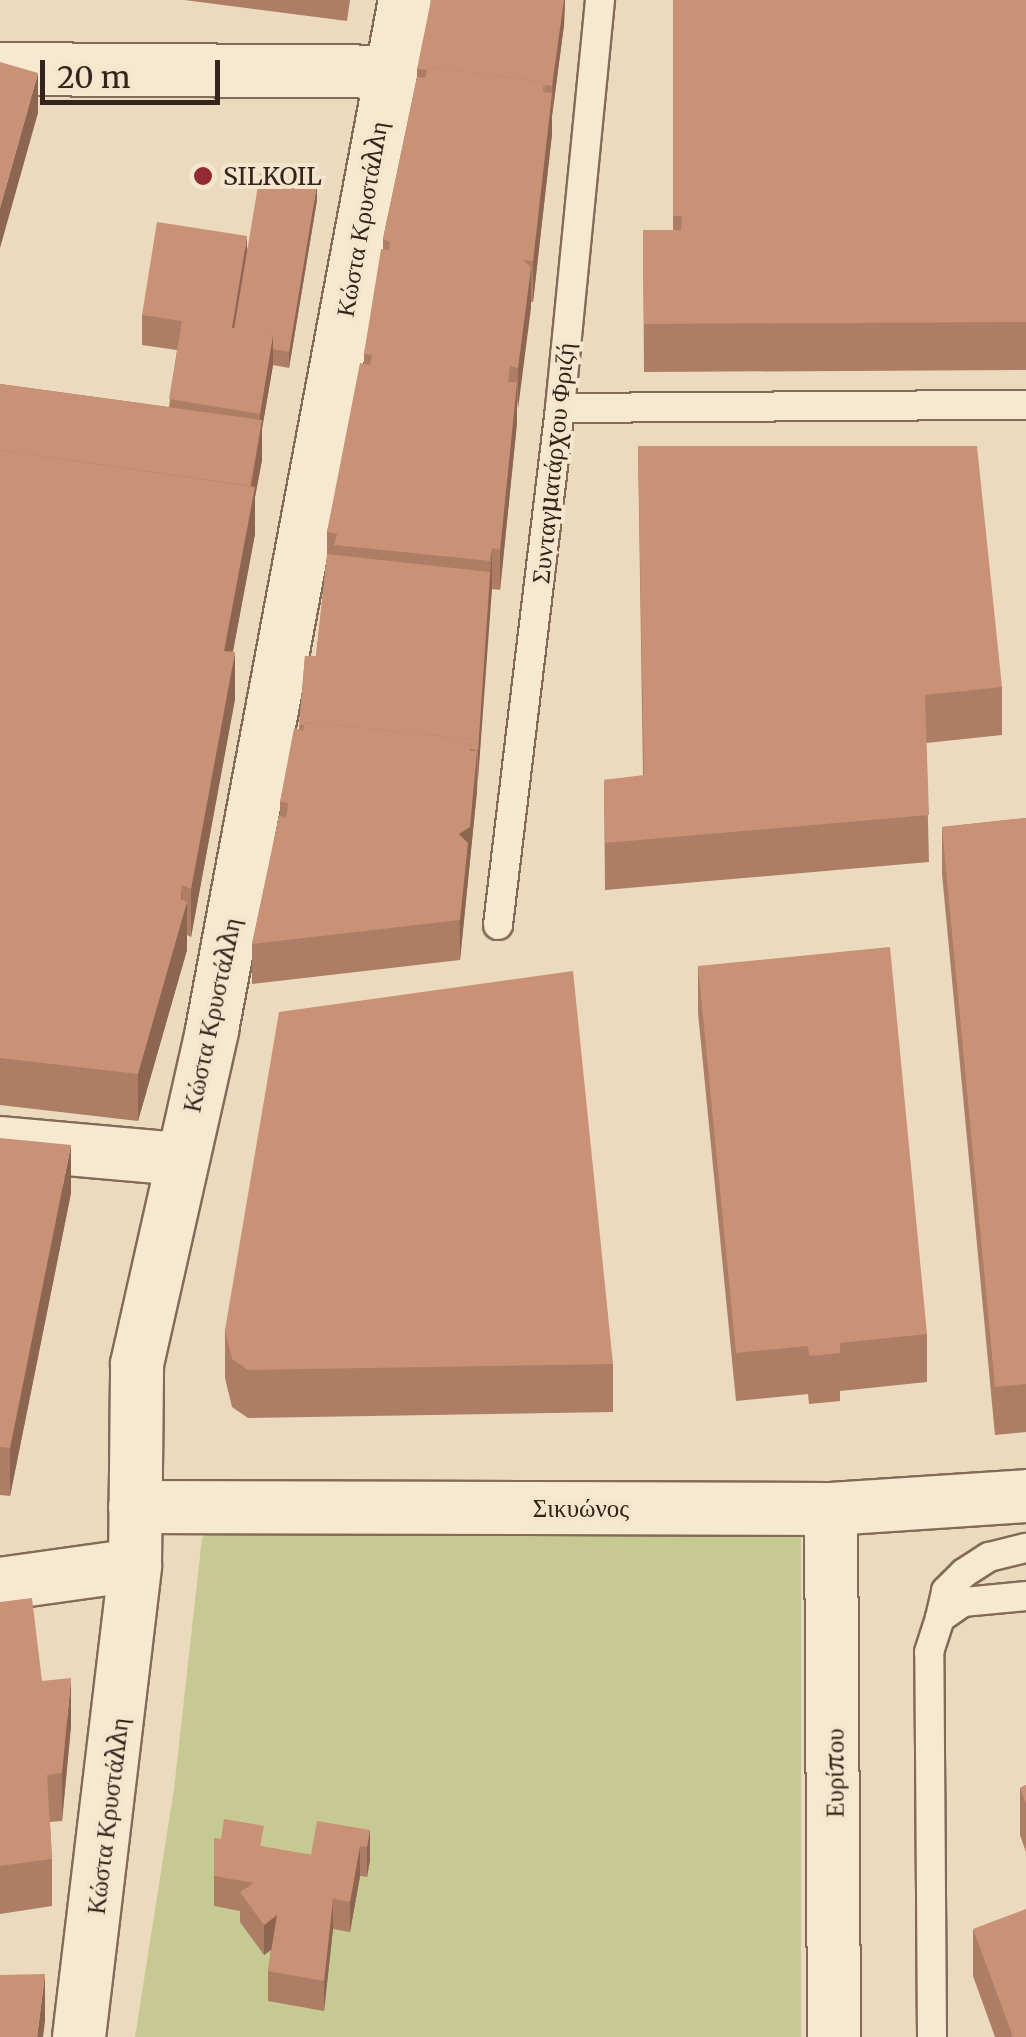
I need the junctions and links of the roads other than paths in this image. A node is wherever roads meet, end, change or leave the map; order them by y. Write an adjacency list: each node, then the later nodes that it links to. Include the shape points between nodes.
1 (405, 0): 4 (street, Κώστα Κρυστάλλη)
2 (600, 0): 6 (lane, Συνταγματάρχου Φριζή)
3 (0, 69): 4 (street)
4 (389, 72): 9 (street, Κώστα Κρυστάλλη, via 212,1030)
5 (1026, 405): 6 (lane)
6 (560, 408): 7 (lane, Συνταγματάρχου Φριζή)
7 (498, 925)
8 (0, 1143): 9 (street)
9 (180, 1159): 11 (street, Κώστα Κρυστάλλη, via 136,1364)
10 (1026, 1496): 12 (street, Σικυώνος)
11 (135, 1507): 12 (street, Σικυώνος); 14 (street, Κώστα Κρυστάλλη)
12 (831, 1509): 19 (street, Ευρίπου)
13 (1026, 1548): 17 (lane, via 988,1556 964,1573 946,1591)
14 (135, 1565): 15 (street); 18 (street, Κώστα Κρυστάλλη)
15 (0, 1584)
16 (1026, 1596): 17 (lane, via 964,1602)
17 (940, 1618): 20 (lane, via 929,1652)
18 (79, 2037)
19 (834, 2037)
20 (932, 2037)

